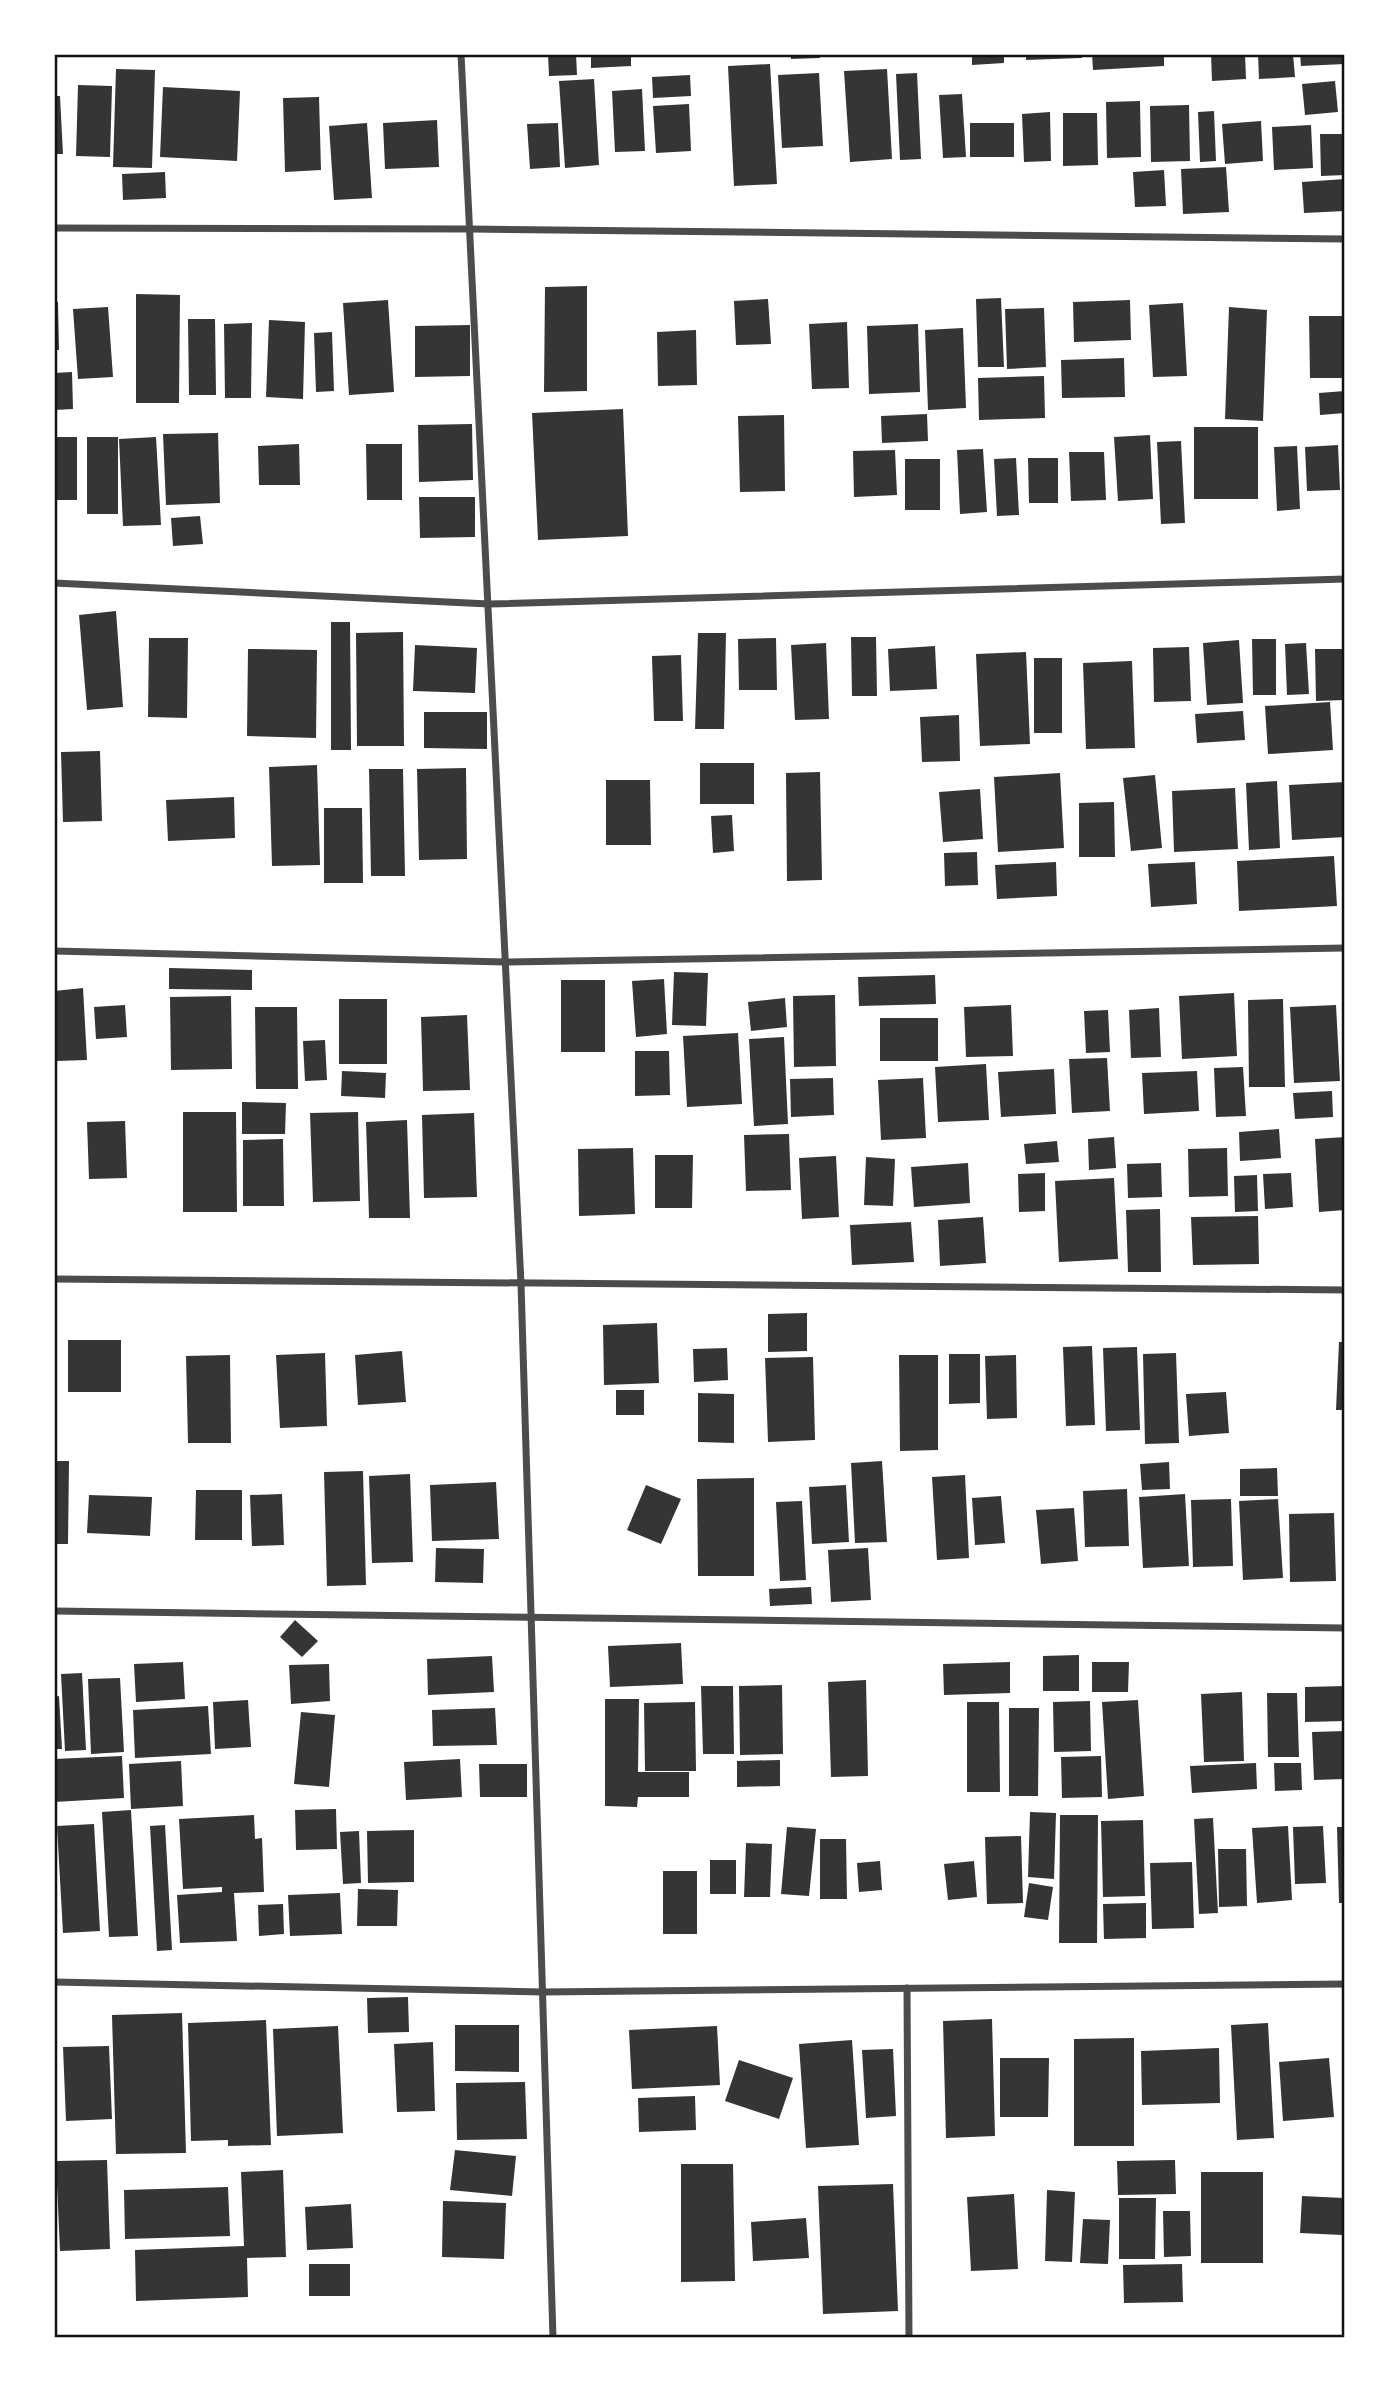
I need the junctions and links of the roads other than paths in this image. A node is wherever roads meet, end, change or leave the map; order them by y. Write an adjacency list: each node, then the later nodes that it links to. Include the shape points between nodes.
1 (461, 54): 3 (street)
2 (54, 228): 3 (street)
3 (470, 229): 4 (street); 7 (street)
4 (1345, 239)
5 (1345, 579): 7 (street)
6 (54, 583): 7 (street)
7 (489, 604): 10 (street)
8 (1345, 947): 10 (street)
9 (54, 951): 10 (street)
10 (505, 962): 12 (street)
11 (54, 1279): 12 (street)
12 (521, 1284): 13 (street); 15 (street)
13 (1345, 1290)
14 (54, 1611): 15 (street)
15 (531, 1619): 16 (street); 20 (street)
16 (1345, 1628)
17 (54, 1982): 20 (street)
18 (1345, 1984): 19 (street)
19 (907, 1988): 20 (street); 22 (street)
20 (542, 1992): 21 (street)
21 (553, 2338)
22 (909, 2338)

